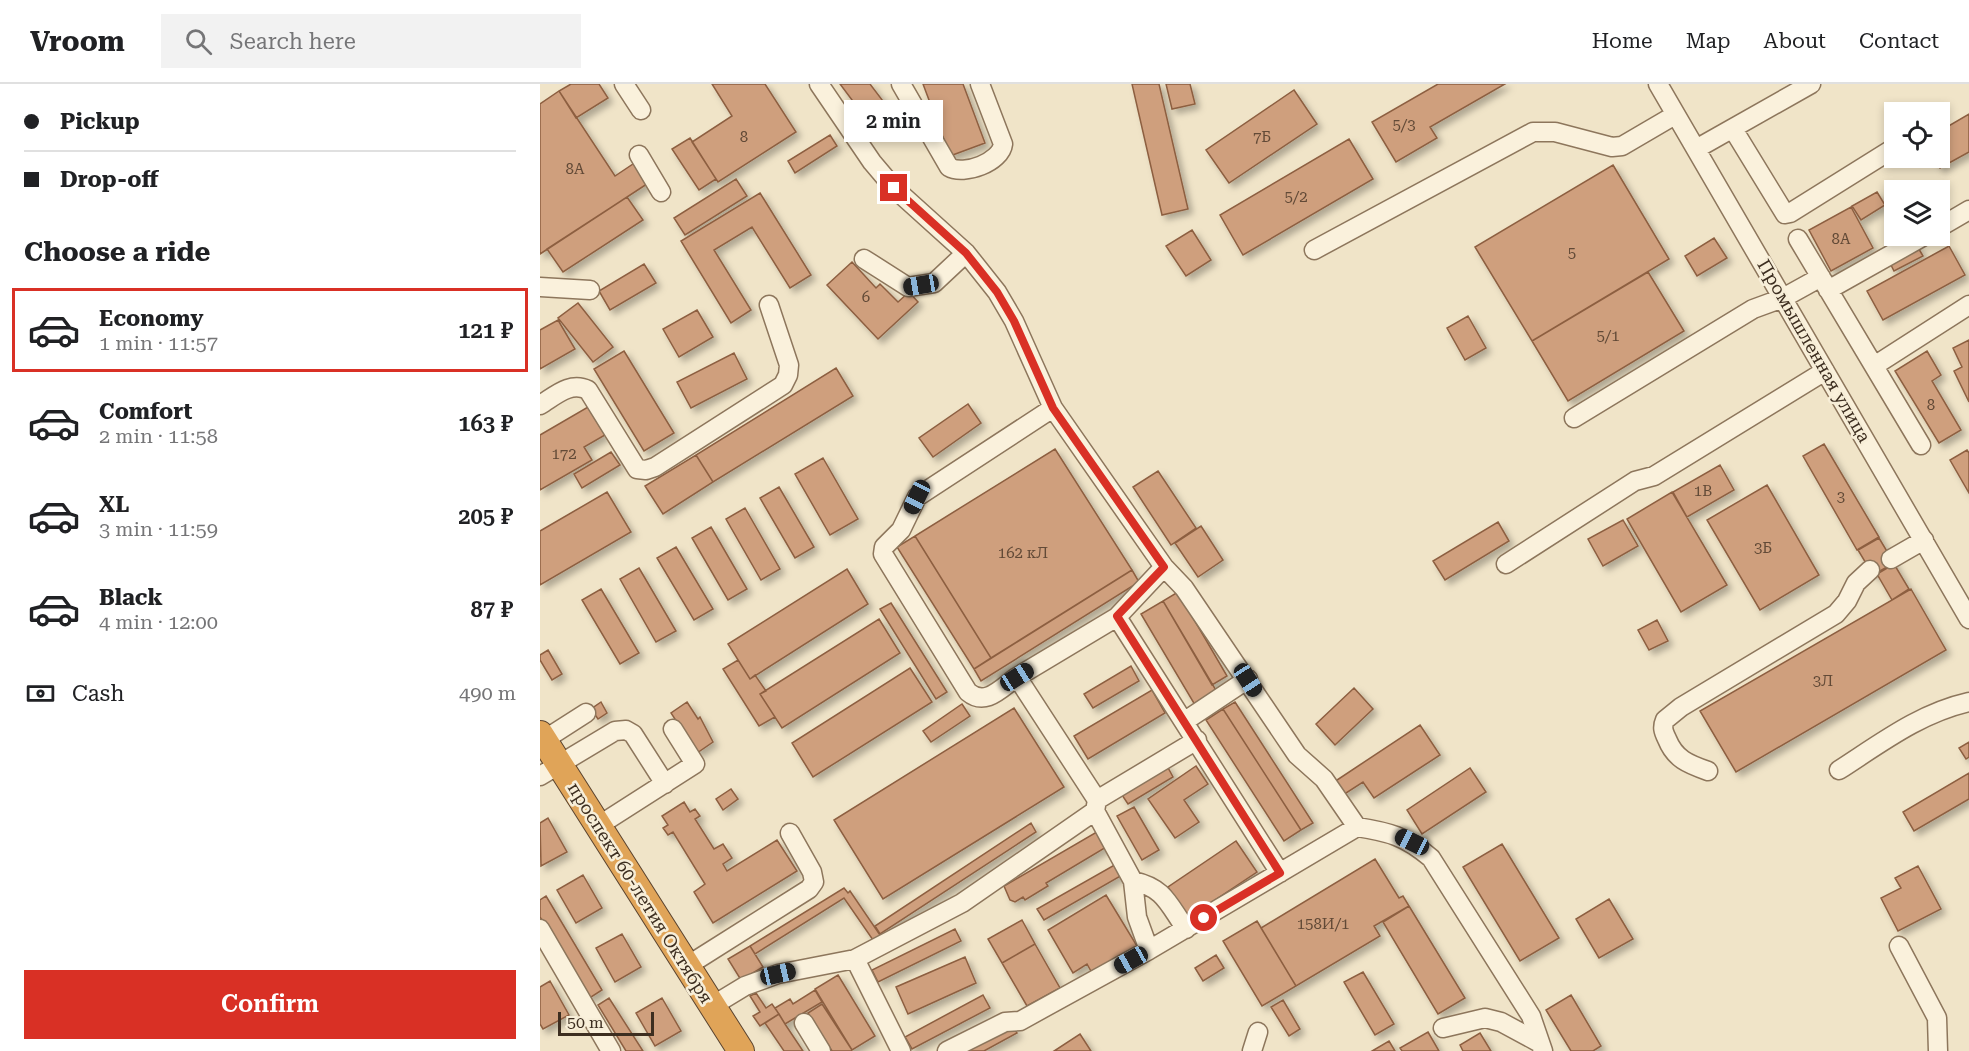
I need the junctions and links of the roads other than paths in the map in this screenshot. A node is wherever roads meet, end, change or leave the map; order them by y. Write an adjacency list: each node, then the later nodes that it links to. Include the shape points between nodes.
1 (624, 84): 7 (street)
2 (819, 84): 19 (street, via 894,188)
3 (901, 84): 4 (street, via 955,171 998,157 1002,152 1003,144)
4 (980, 84)
5 (1658, 84): 8 (street, Промышленная улица)
6 (1811, 84): 9 (street)
7 (641, 110)
8 (1676, 115): 10 (street, Промышленная улица); 18 (street, via 1622,146 1612,147 1555,132 1533,132)
9 (1732, 129): 10 (street); 11 (street, via 1785,214)
10 (1696, 149): 24 (street, Промышленная улица)
11 (1884, 154)
12 (639, 155): 13 (street)
13 (661, 192)
14 (1969, 210): 15 (street)
15 (1950, 221)
16 (1798, 239): 21 (street)
17 (1903, 246): 21 (street)
18 (1314, 250)
19 (966, 253): 20 (street, via 934,283 908,287); 30 (street, via 1014,321)
20 (864, 259)
21 (1825, 284): 24 (street); 27 (street)
22 (540, 287): 23 (street)
23 (590, 290)
24 (1783, 298): 28 (street, Промышленная улица); 31 (street, via 1752,309)
25 (769, 305): 29 (street, via 789,365 783,385 655,467 637,469 588,390 571,386)
26 (1969, 305): 27 (street)
27 (1874, 366): 32 (street)
28 (1825, 371): 33 (street, Промышленная улица); 35 (street, via 1654,476 1635,481)
29 (540, 405)
30 (1053, 408): 36 (street); 40 (street, via 917,497 901,530 884,547 886,562 968,692 986,699)
31 (1574, 418)
32 (1921, 445)
33 (1924, 540): 34 (street); 39 (street, Промышленная улица)
34 (1891, 559)
35 (1506, 564)
36 (1164, 567): 38 (street); 41 (street, via 1184,588)
37 (1870, 570): 50 (street, via 1856,583 1836,614 1665,720 1664,732 1673,753)
38 (1117, 616): 40 (street); 44 (street)
39 (1969, 619)
40 (1017, 677): 52 (street)
41 (1248, 680): 44 (street); 54 (street, via 1297,754 1324,779)
42 (1969, 702): 49 (street, via 1920,718)
43 (586, 713): 46 (street)
44 (1185, 721): 47 (street)
45 (673, 729): 51 (street, via 695,764)
46 (542, 737): 48 (highway, проспект 60-летия Октября)
47 (1197, 740): 52 (street); 56 (street)
48 (549, 770): 51 (street, via 615,731 626,730 633,734); 53 (highway, проспект 60-летия Октября)
49 (1839, 770)
50 (1708, 771)
51 (665, 784): 53 (street)
52 (1096, 805): 57 (street); 62 (street, via 962,903)
53 (598, 826): 63 (highway, проспект 60-летия Октября)
54 (1357, 827): 56 (street); 68 (street, via 1399,835 1431,858 1531,1016)
55 (790, 833): 63 (street, via 812,872 814,882 809,889)
56 (1280, 873): 59 (street)
57 (1133, 882): 59 (street, via 1160,892); 61 (street, via 1137,917)
58 (540, 929): 69 (street)
59 (1185, 930): 61 (street)
60 (1899, 946): 75 (street, via 1937,1018)
61 (1149, 950): 73 (street, via 1020,1021 1005,1022)
62 (855, 959): 64 (street, via 778,974 745,986); 72 (street)
63 (687, 966): 64 (highway, проспект 60-летия Октября)
64 (712, 1006): 70 (highway, проспект 60-летия Октября)
65 (804, 1023): 71 (street)
66 (1443, 1028): 68 (street, via 1485,1018 1501,1022)
67 (1258, 1032): 74 (street)
68 (1540, 1047)
69 (611, 1051)
70 (741, 1051)
71 (821, 1051)
72 (901, 1051)
73 (946, 1051)
74 (1252, 1051)
75 (1938, 1051)

